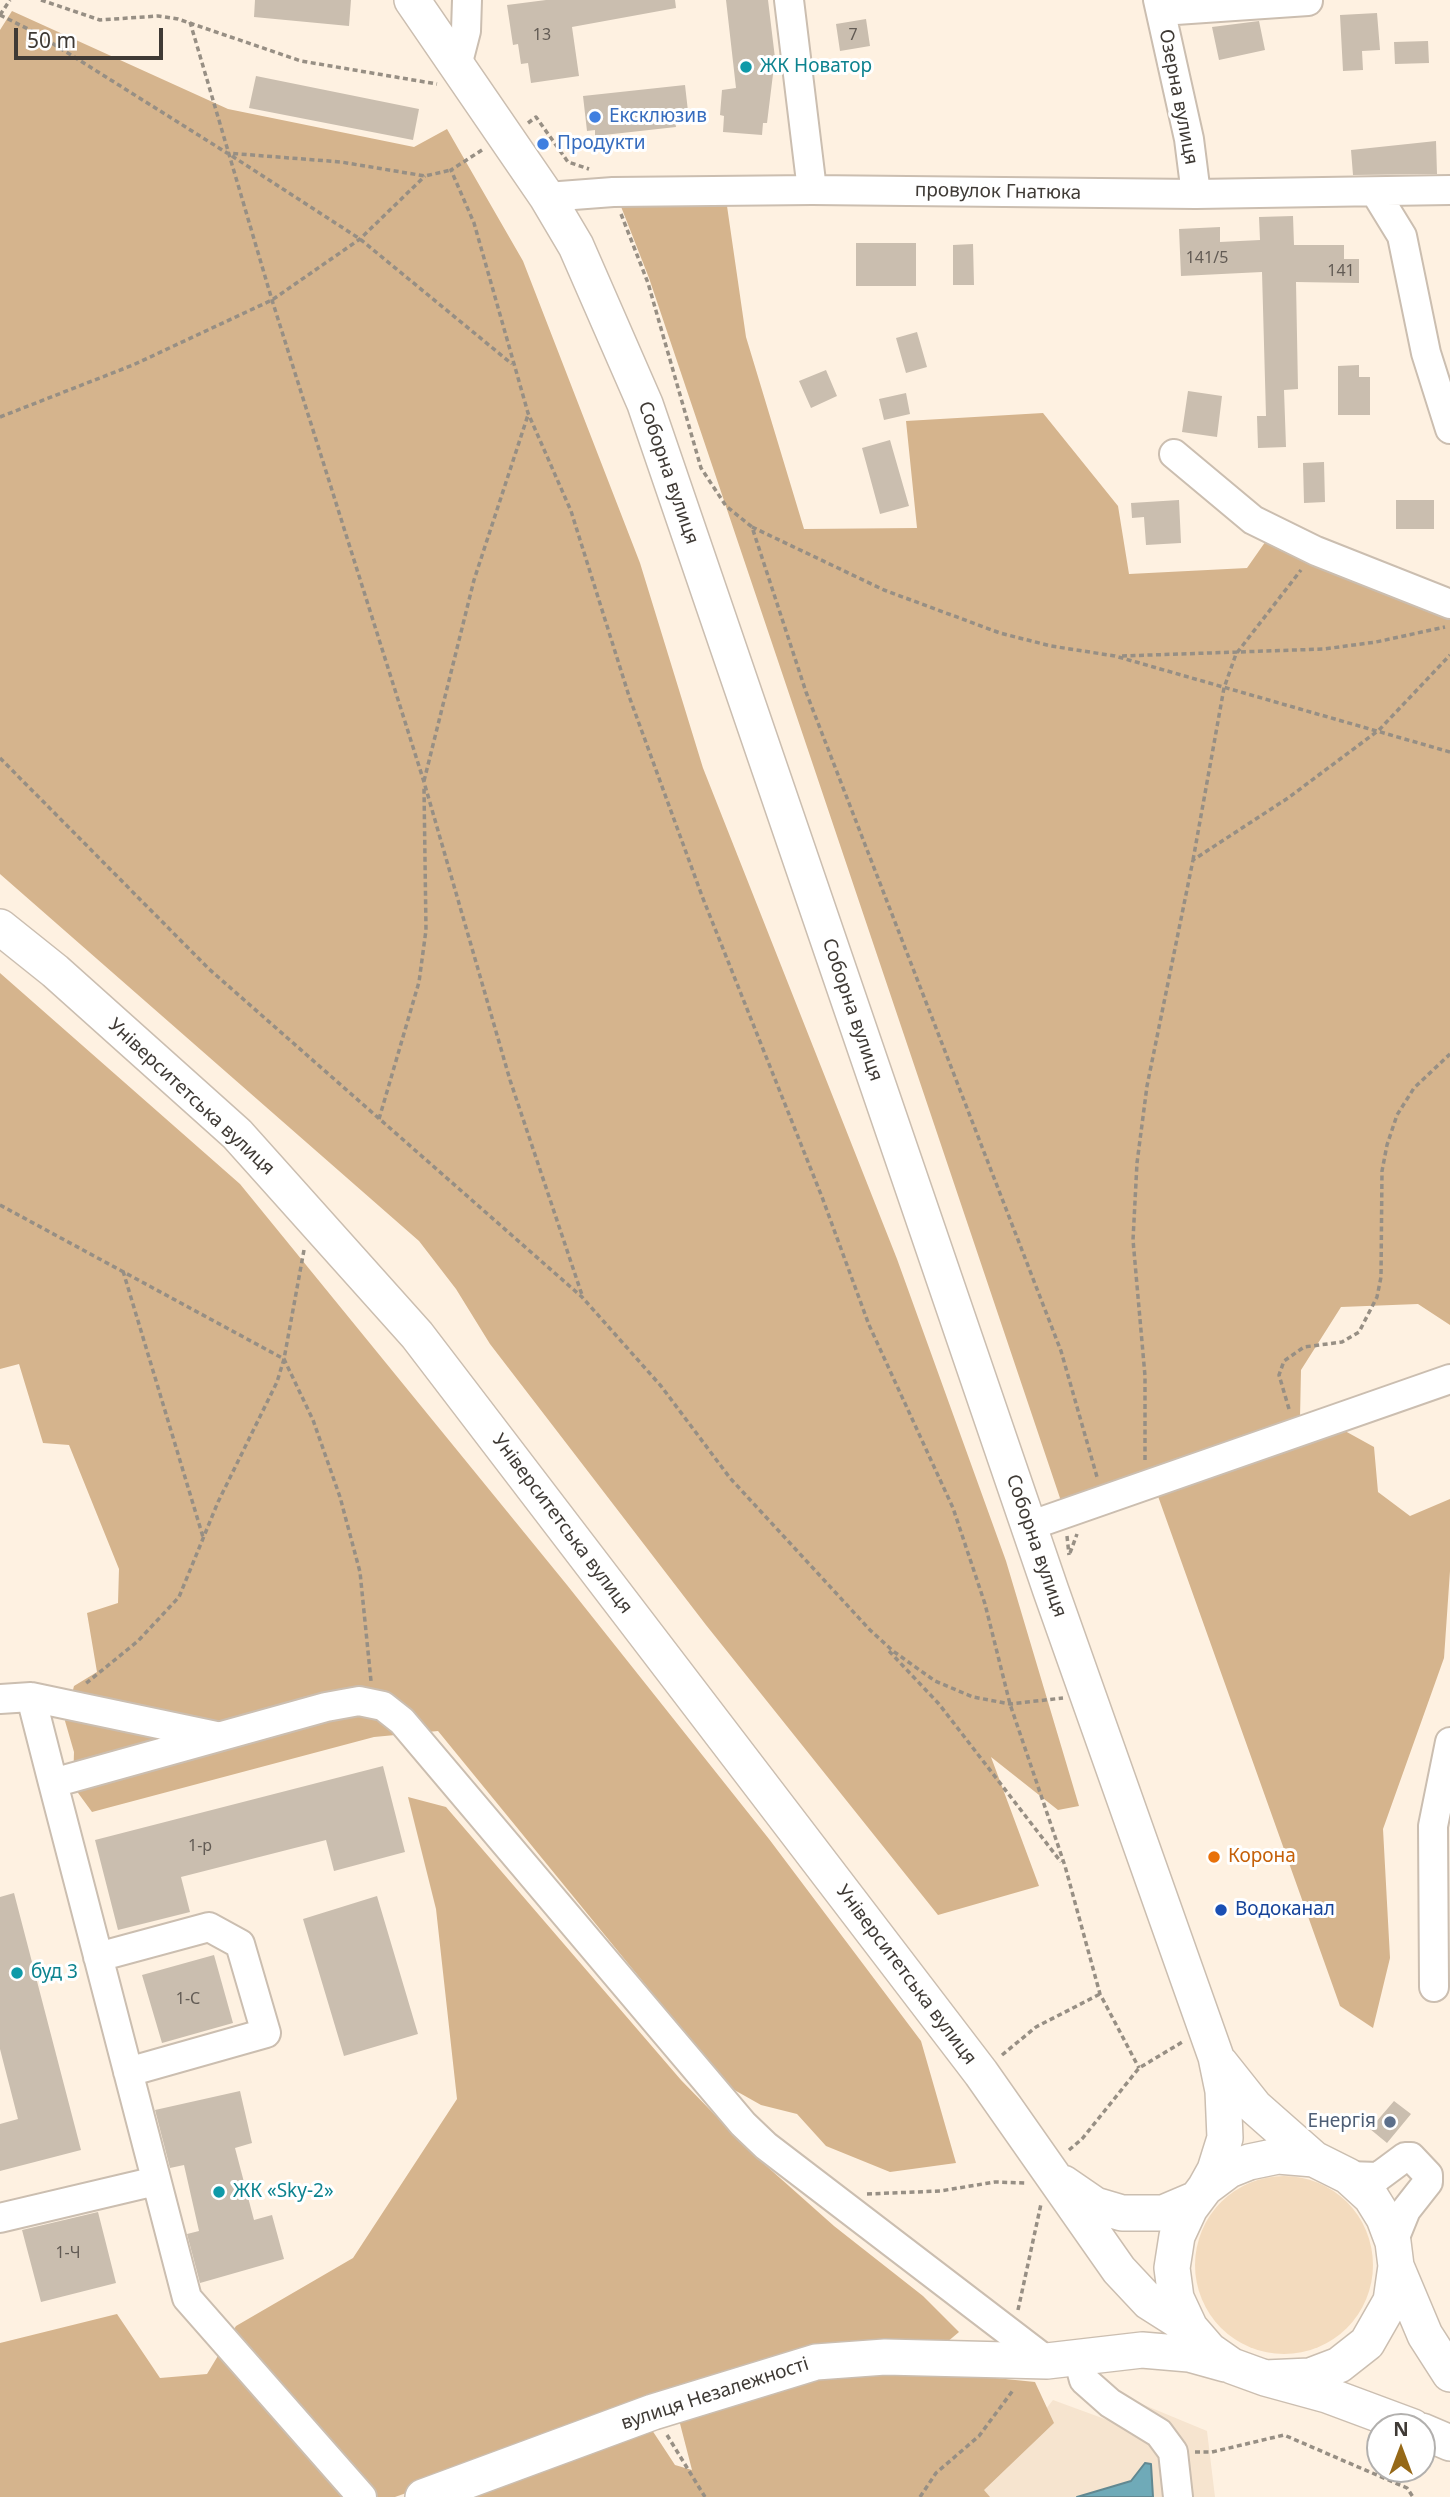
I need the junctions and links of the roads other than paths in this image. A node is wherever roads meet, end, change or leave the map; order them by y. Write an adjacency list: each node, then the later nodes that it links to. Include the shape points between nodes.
1 (412, 0): 6 (main road, Соборна вулиця)
2 (467, 0): 6 (street, via 466,31)
3 (789, 0): 7 (street)
4 (1308, 1): 5 (street)
5 (1160, 6): 10 (street, Озерна вулиця)
6 (451, 76): 11 (main road, Соборна вулиця, via 507,138)
7 (812, 190): 10 (street, провулок Гнатюка); 11 (street, провулок Гнатюка)
8 (1450, 190): 9 (street, провулок Гнатюка)
9 (1375, 192): 10 (street, провулок Гнатюка); 12 (street, via 1402,236 1426,353)
10 (1196, 194)
11 (547, 197): 17 (main road, Соборна вулиця, via 601,296 645,404)
12 (1450, 429)
13 (1174, 454): 14 (street, via 1253,520 1316,551)
14 (1450, 604)
15 (0, 928): 30 (main road, Університетська вулиця, via 55,971 237,1134 417,1335 981,2073)
16 (1450, 1380): 17 (street)
17 (1029, 1526): 25 (main road, Соборна вулиця)
18 (31, 1697): 19 (street); 20 (street); 22 (street)
19 (0, 1699)
20 (220, 1737): 22 (street); 37 (street, via 326,1707 359,1701 383,1706 402,1721 723,2103 766,2146 1012,2336)
21 (1450, 1742): 24 (street, via 1433,1826)
22 (53, 1783): 23 (street)
23 (98, 1957): 26 (street); 26 (street, via 209,1927 240,1944 266,2033)
24 (1434, 1987)
25 (1211, 2042): 27 (main road, Соборна вулиця, via 1255,2108); 31 (main road, Соборна вулиця, via 1224,2099 1225,2138 1216,2170)
26 (128, 2072): 29 (street)
27 (1314, 2159): 28 (main road); 31 (main road, via 1278,2156 1256,2160 1229,2171)
28 (1349, 2176): 34 (main road, via 1384,2218); 34 (street, via 1378,2177 1405,2157 1412,2157 1428,2175 1406,2210)
29 (156, 2181): 32 (street); 42 (street, via 187,2298)
30 (1050, 2183): 31 (main road, Університетська вулиця, via 1122,2213 1164,2213); 35 (main road, Університетська вулиця)
31 (1200, 2194): 33 (main road)
32 (0, 2218)
33 (1177, 2236): 35 (main road); 36 (main road, via 1172,2268 1176,2298)
34 (1394, 2254): 39 (main road, via 1424,2335); 40 (main road, via 1391,2301 1367,2343 1310,2376)
35 (1149, 2302): 36 (main road, Університетська вулиця); 37 (main road, via 1125,2340)
36 (1190, 2328): 38 (main road, via 1209,2350)
37 (1076, 2357): 38 (main road, вулиця Незалежності, via 1171,2352); 43 (main road, вулиця Незалежності, via 832,2359 653,2412); 44 (street, via 1084,2380 1110,2403 1159,2433 1173,2452)
38 (1232, 2366): 40 (main road)
39 (1450, 2374)
40 (1265, 2378): 41 (main road)
41 (1375, 2413)
42 (362, 2497)
43 (423, 2497)
44 (1178, 2497)

